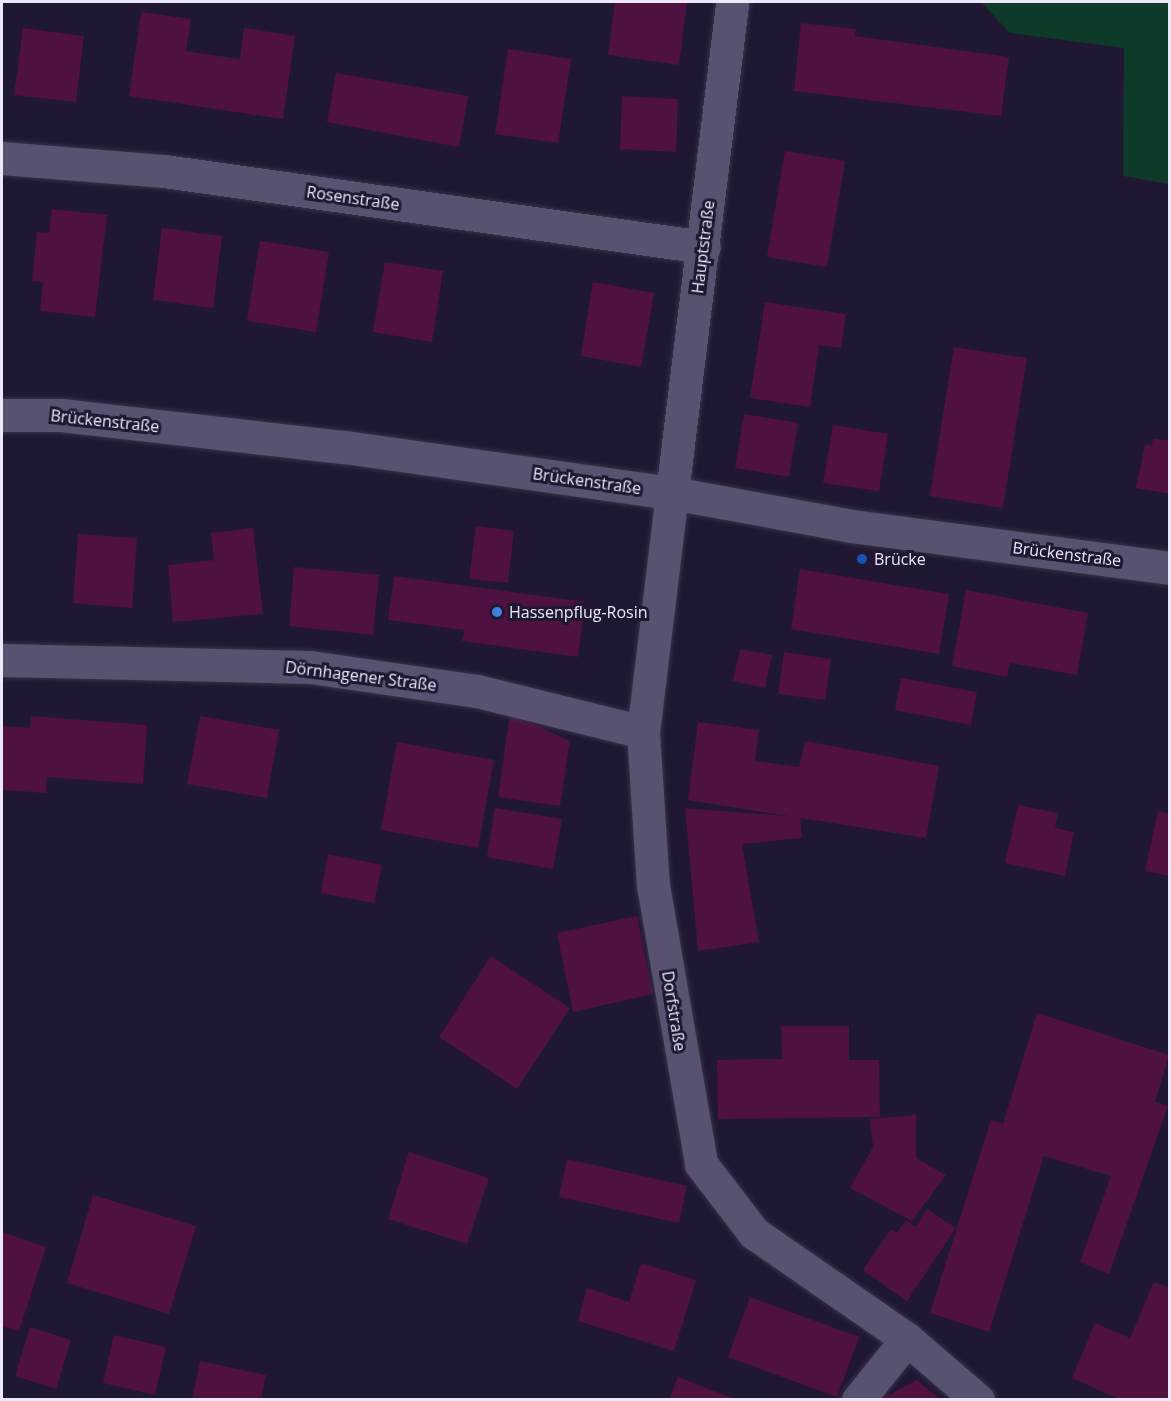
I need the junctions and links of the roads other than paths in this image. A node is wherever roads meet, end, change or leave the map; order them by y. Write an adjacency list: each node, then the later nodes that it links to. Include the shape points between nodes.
1 (732, 2): 3 (street, Hauptstraße)
2 (2, 158): 3 (street, Rosenstraße, via 164,171)
3 (704, 247): 5 (street, Hauptstraße)
4 (2, 415): 5 (street, Brückenstraße, via 61,415 344,447)
5 (672, 493): 6 (street, Brückenstraße, via 852,526); 8 (street, Dorfstraße)
6 (1170, 568)
7 (2, 660): 8 (street, Dörnhagener Straße, via 310,667 477,691)
8 (643, 732): 9 (street, Dorfstraße, via 654,885 701,1164 754,1233)
9 (907, 1339): 10 (street); 11 (street, Dorfstraße)
10 (858, 1400)
11 (978, 1400)

